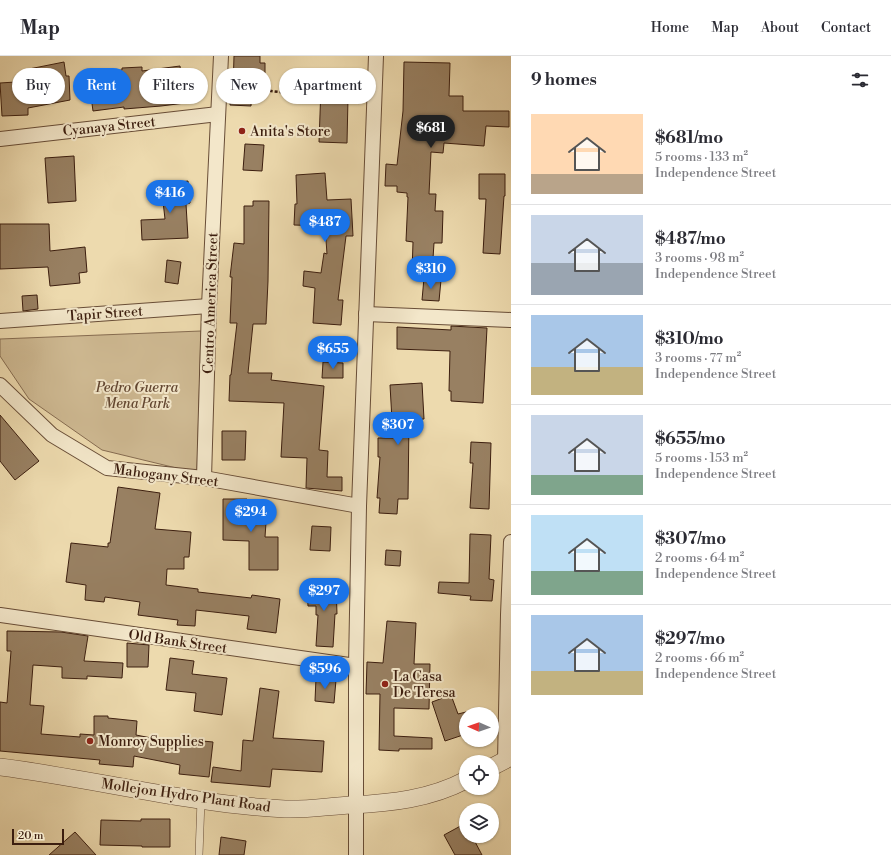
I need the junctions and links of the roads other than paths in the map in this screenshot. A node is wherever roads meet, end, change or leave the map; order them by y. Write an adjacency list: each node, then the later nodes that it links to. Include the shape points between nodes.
1 (221, 56): 3 (street, Centro America Street)
2 (376, 56): 6 (street)
3 (218, 114): 4 (street, Cyanaya Street); 5 (street, Centro America Street)
4 (0, 139)
5 (209, 306): 8 (street, Tapir Street); 10 (street, Centro America Street)
6 (366, 314): 7 (street); 11 (street)
7 (511, 320)
8 (0, 321)
9 (0, 387): 10 (street, Mahogany Street, via 52,435 107,468)
10 (204, 478): 11 (street, Mahogany Street)
11 (359, 506): 14 (street)
12 (511, 542): 15 (street)
13 (0, 615): 14 (street, Old Bank Street)
14 (356, 666): 19 (street)
15 (503, 761)
16 (0, 767): 18 (street, Mollejon Hydro Plant Road)
17 (459, 783): 19 (street, Mollejon Hydro Plant Road, via 430,795 402,801)
18 (201, 800): 19 (street, Mollejon Hydro Plant Road, via 287,809); 20 (lane)
19 (356, 805): 21 (street)
20 (199, 855)
21 (356, 855)

